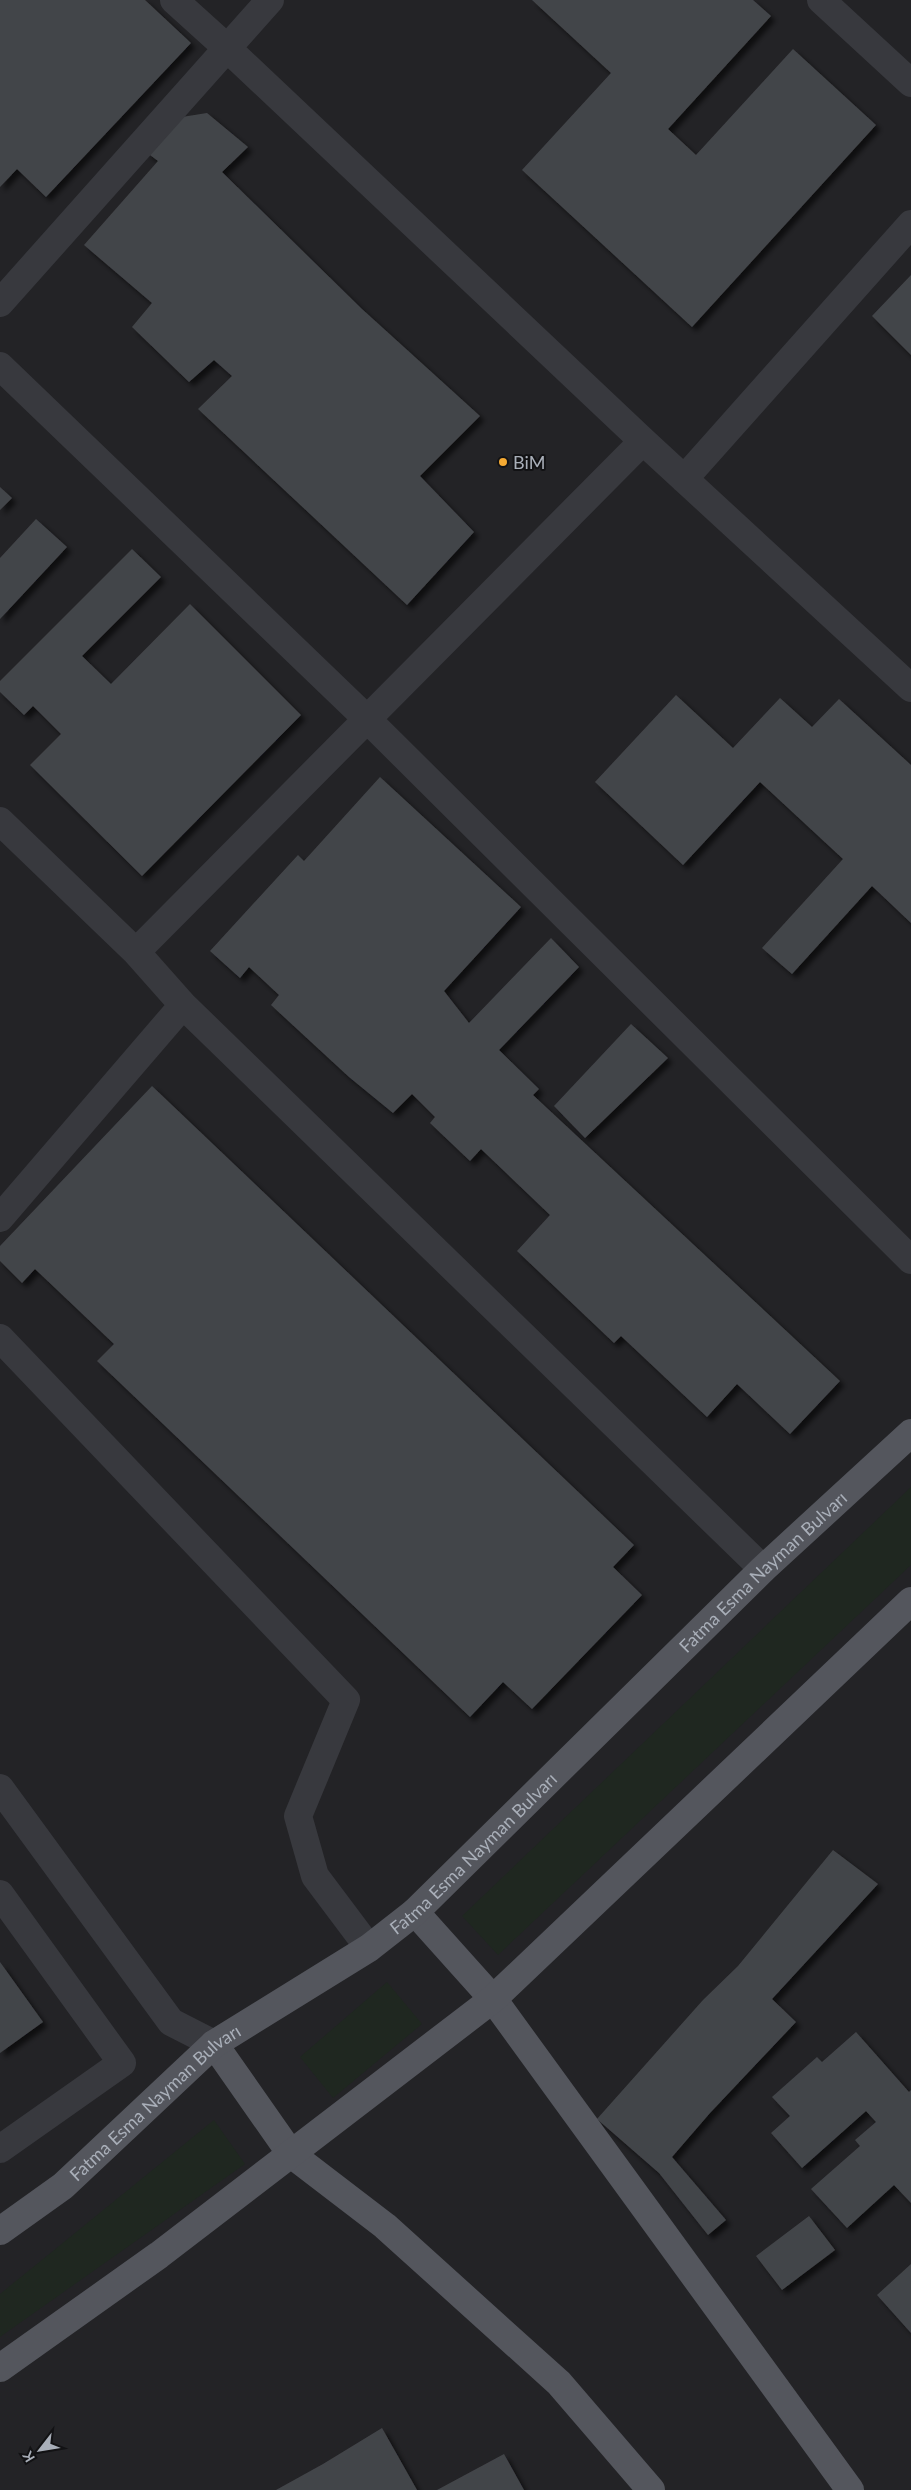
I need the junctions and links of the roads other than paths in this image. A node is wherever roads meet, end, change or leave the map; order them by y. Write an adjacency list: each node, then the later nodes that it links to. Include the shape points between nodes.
1 (174, 0): 4 (street)
2 (270, 0): 4 (street)
3 (821, 0): 5 (street)
4 (228, 48): 7 (street); 9 (street)
5 (911, 83)
6 (911, 224): 10 (street)
7 (0, 303)
8 (0, 366): 12 (street)
9 (643, 441): 10 (street); 12 (street)
10 (684, 479): 11 (street)
11 (911, 688)
12 (367, 719): 14 (street); 17 (street)
13 (0, 821): 14 (street)
14 (136, 952): 15 (street)
15 (183, 1006): 16 (street); 20 (street)
16 (0, 1218)
17 (911, 1260)
18 (0, 1338): 25 (street, via 346,1700 298,1816 314,1876)
19 (911, 1433): 20 (main road, Fatma Esma Nayman Bulvarı)
20 (763, 1569): 24 (main road, Fatma Esma Nayman Bulvarı)
21 (911, 1601): 26 (main road)
22 (0, 1788): 27 (street, via 171,2022)
23 (0, 1894): 28 (street, via 122,2063)
24 (414, 1912): 25 (main road, Fatma Esma Nayman Bulvarı); 26 (main road)
25 (369, 1948): 27 (main road, Fatma Esma Nayman Bulvarı)
26 (493, 1999): 29 (main road); 33 (main road)
27 (214, 2044): 29 (main road); 30 (main road, Fatma Esma Nayman Bulvarı, via 63,2186)
28 (0, 2149)
29 (291, 2154): 31 (main road, via 159,2255); 32 (main road, via 384,2226 559,2383)
30 (0, 2231)
31 (0, 2368)
32 (651, 2490)
33 (850, 2490)

